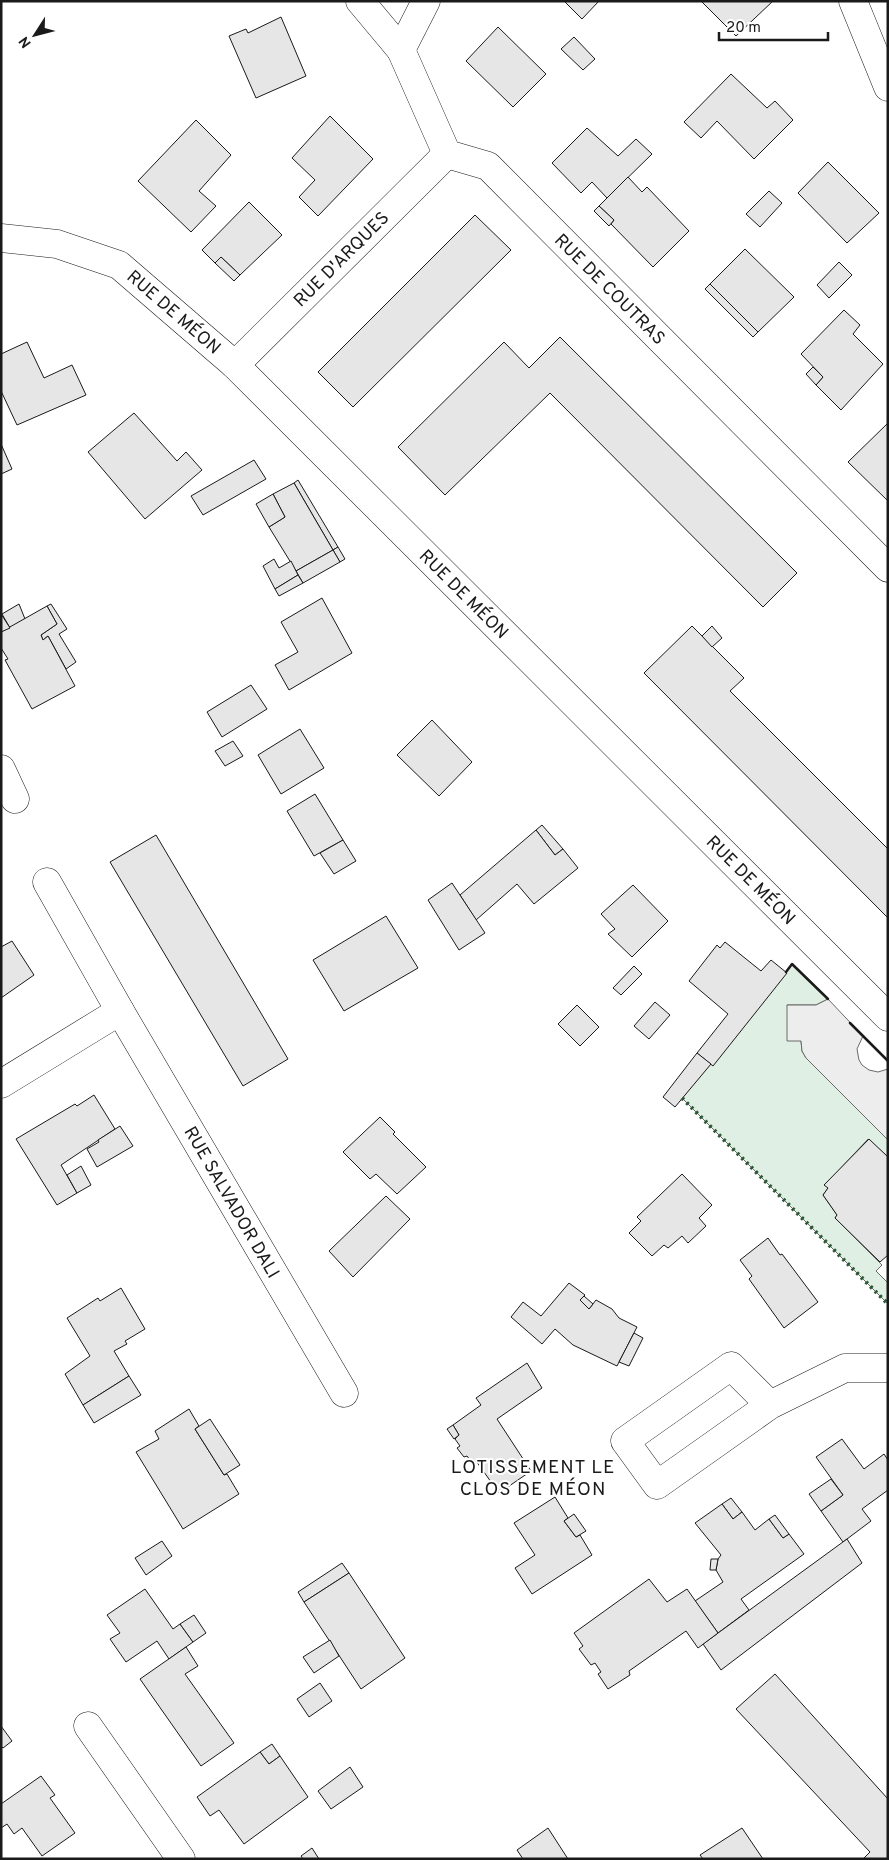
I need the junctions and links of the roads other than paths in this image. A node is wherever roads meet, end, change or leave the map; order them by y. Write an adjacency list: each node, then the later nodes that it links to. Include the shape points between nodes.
1 (360, 1): 4 (street)
2 (426, 1): 4 (street)
3 (853, 1): 5 (street)
4 (401, 50): 6 (street)
5 (888, 87)
6 (447, 154): 8 (street, RUE D'ARQUES); 9 (street, RUE DE COUTRAS, via 488,166)
7 (1, 238): 8 (street, RUE DE MÉON, via 57,244 119,265)
8 (235, 365): 14 (street, RUE DE MÉON)
9 (888, 568)
10 (1, 769): 11 (street)
11 (15, 798)
12 (46, 882): 13 (street, RUE SALVADOR DALI)
13 (120, 1011): 15 (street); 17 (street, RUE SALVADOR DALI)
14 (888, 1017)
15 (1, 1084)
16 (888, 1368): 18 (street, via 845,1368)
17 (344, 1393)
18 (770, 1405): 18 (street, via 657,1485 625,1441 732,1366)
19 (88, 1726): 20 (street)
20 (181, 1859)

